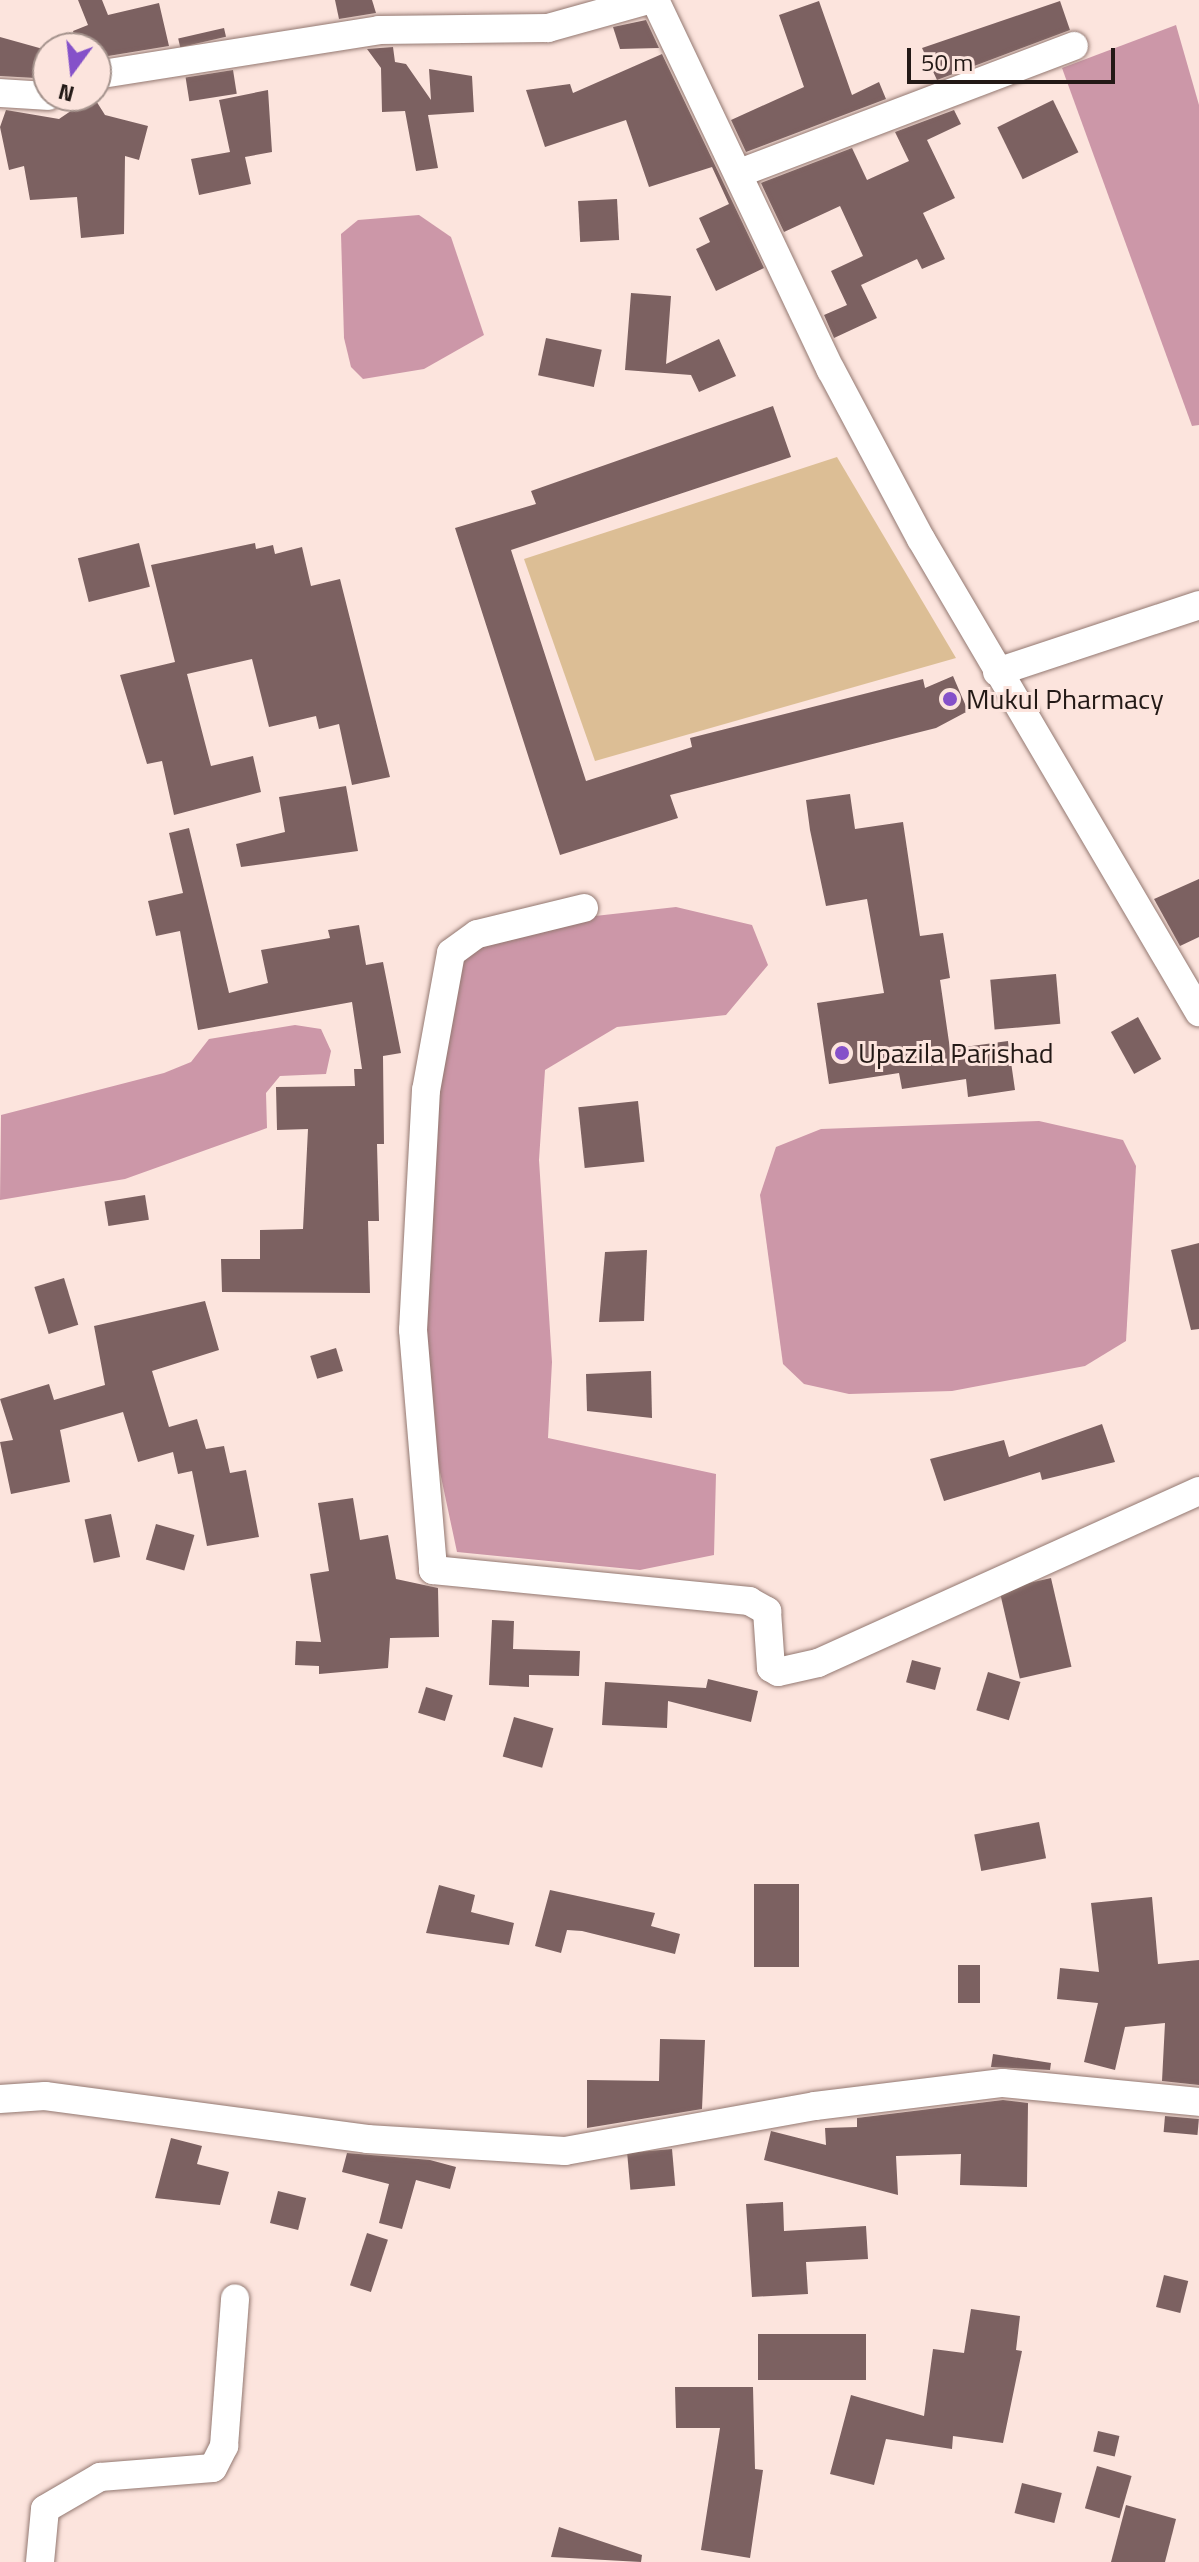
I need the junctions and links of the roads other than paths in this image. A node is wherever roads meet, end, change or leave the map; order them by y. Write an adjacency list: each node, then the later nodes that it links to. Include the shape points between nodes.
1 (648, 0): 4 (street, via 548,28 379,30)
2 (655, 0): 7 (street)
3 (1074, 46): 7 (street)
4 (112, 72)
5 (0, 93): 6 (street)
6 (32, 95)
7 (742, 172): 9 (street, via 831,370)
8 (1199, 605): 9 (street)
9 (997, 672): 11 (street)
10 (584, 908): 12 (street, via 477,934 451,953 426,1090 413,1330 433,1570 749,1601 767,1611 771,1668 778,1672 818,1663)
11 (1199, 1012)
12 (1199, 1491)
13 (0, 2099): 14 (street, via 45,2096 367,2139 565,2151 815,2106 1003,2083)
14 (1199, 2102)
15 (235, 2298): 16 (street, via 224,2446 213,2468 100,2477 45,2509)
16 (40, 2562)

